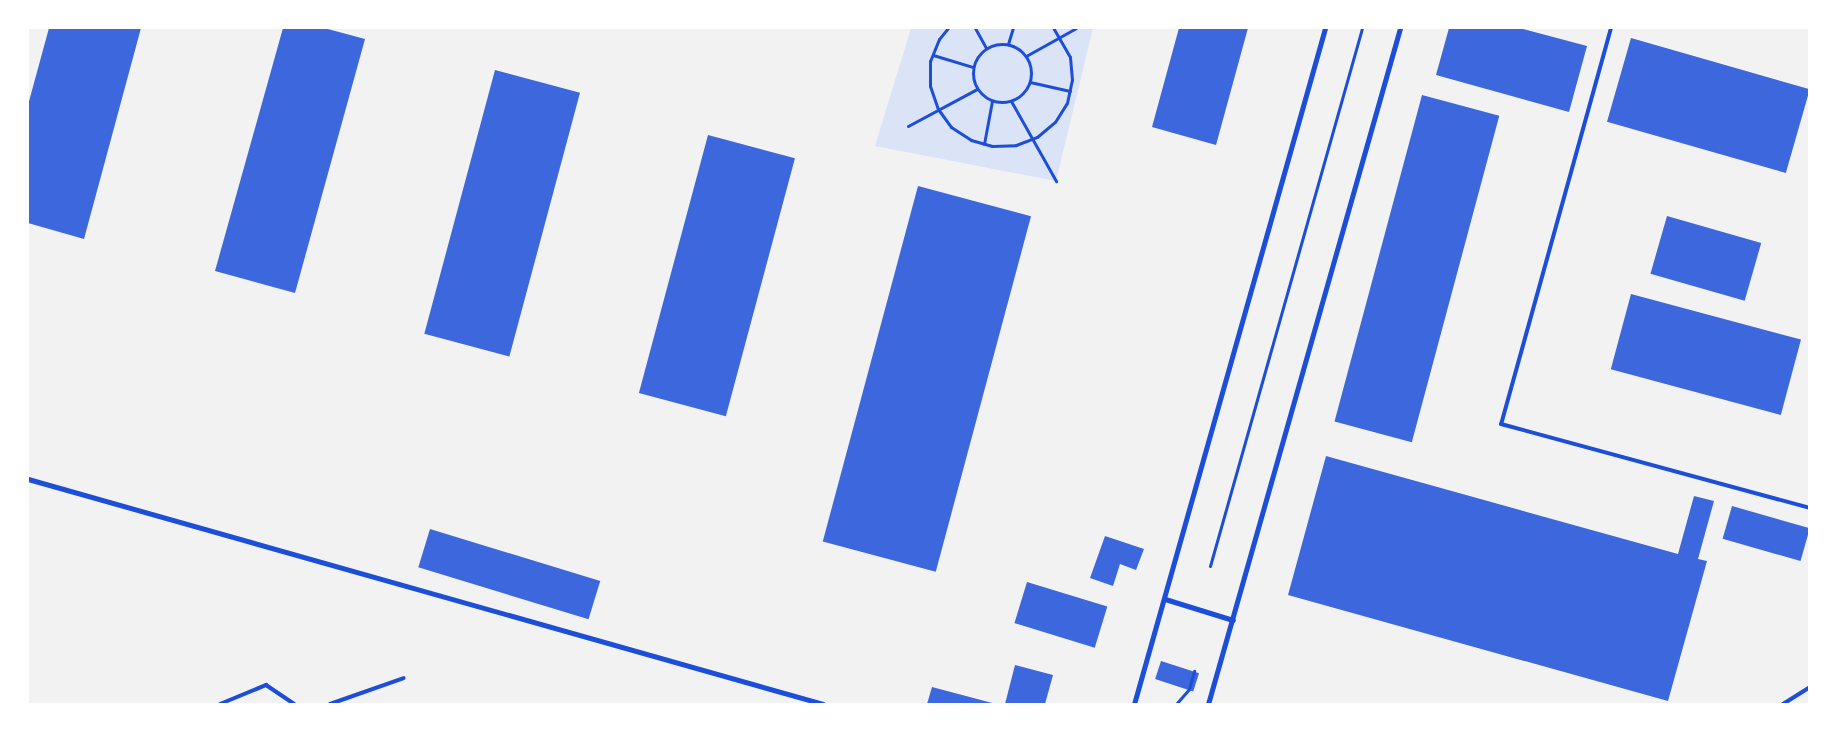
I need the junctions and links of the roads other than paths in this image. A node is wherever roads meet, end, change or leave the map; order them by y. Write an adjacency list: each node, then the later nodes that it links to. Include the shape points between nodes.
1 (1325, 28): 6 (street)
2 (1400, 28): 7 (street)
3 (1612, 28): 5 (lane, via 1502,424)
4 (28, 479): 13 (street)
5 (1810, 508)
6 (1164, 599): 7 (street); 14 (street)
7 (1233, 620): 15 (street)
8 (404, 678): 12 (lane)
9 (1810, 687): 16 (lane)
10 (220, 704): 11 (lane, via 266,685)
11 (294, 704)
12 (330, 704)
13 (823, 704)
14 (1134, 704)
15 (1208, 704)
16 (1783, 704)

